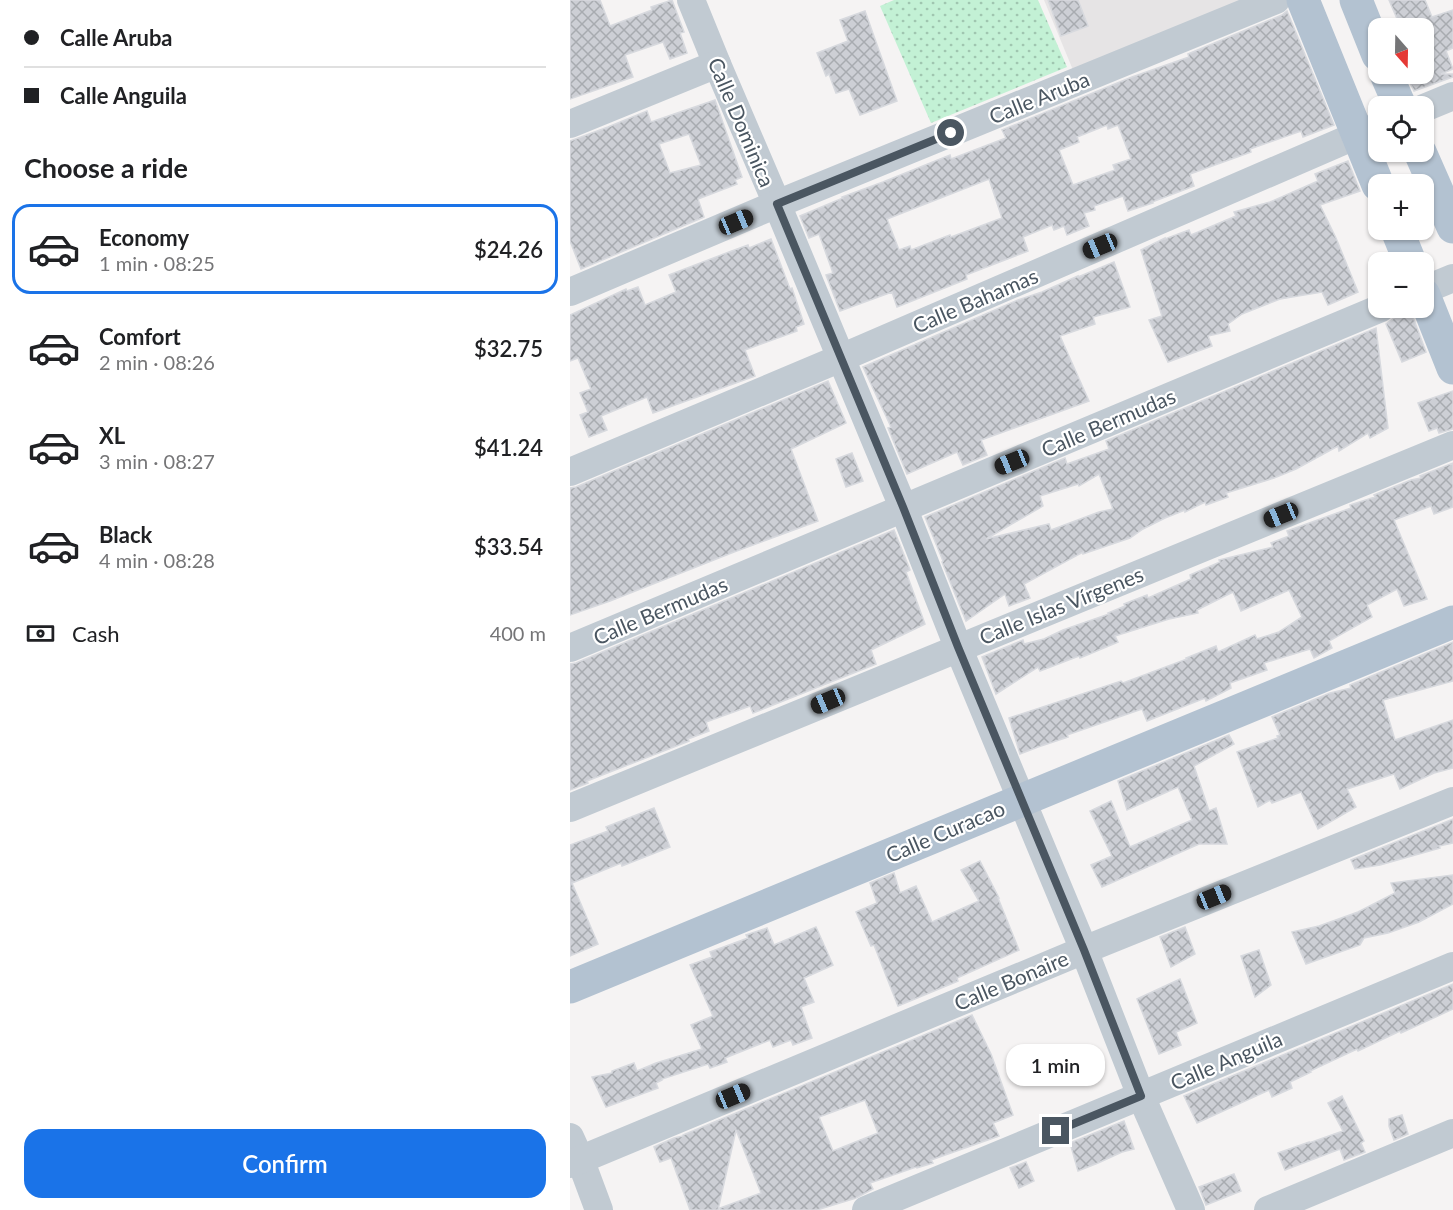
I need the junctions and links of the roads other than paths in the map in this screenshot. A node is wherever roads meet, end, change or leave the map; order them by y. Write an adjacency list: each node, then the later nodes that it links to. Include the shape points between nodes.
1 (691, 0): 6 (street, Calle Dominica)
2 (1276, 0): 12 (street, Calle Aruba)
3 (1303, 0): 10 (main road)
4 (1356, 0): 5 (main road)
5 (1368, 30)
6 (717, 64): 9 (street); 12 (street, Calle Dominica)
7 (1453, 96): 8 (street)
8 (1434, 104)
9 (570, 124)
10 (1368, 131): 19 (street, Calle Bahamas)
11 (1424, 162): 13 (main road)
12 (777, 204): 16 (street, Calle Aruba); 19 (street, Calle Dominica)
13 (1453, 227)
14 (1453, 278): 15 (street)
15 (1434, 286)
16 (570, 292)
17 (1368, 313): 23 (street, Calle Bermudas)
18 (1433, 318): 20 (main road)
19 (841, 358): 22 (street, Calle Bahamas); 23 (street, Calle Dominica)
20 (1453, 368)
21 (1453, 445): 25 (street, Calle Islas Vírgenes)
22 (570, 472)
23 (903, 507): 25 (street, Calle Dominica); 26 (street, Calle Bermudas)
24 (1453, 622): 27 (main road, Calle Curacao)
25 (958, 647): 27 (street, Calle Dominica); 29 (street, Calle Islas Vírgenes)
26 (570, 648)
27 (1021, 800): 30 (street, Calle Dominica); 32 (main road, Calle Curacao)
28 (1453, 801): 30 (street, Calle Bonaire)
29 (570, 808)
30 (1084, 950): 33 (street, Calle Dominica); 35 (street, Calle Bonaire)
31 (1453, 966): 33 (street, Calle Anguila)
32 (570, 987)
33 (1141, 1096): 37 (street, Calle Anguila); 38 (street, Calle Dominica)
34 (1453, 1133): 39 (street)
35 (573, 1153): 36 (street)
36 (599, 1210)
37 (866, 1210)
38 (1191, 1210)
39 (1269, 1210)

